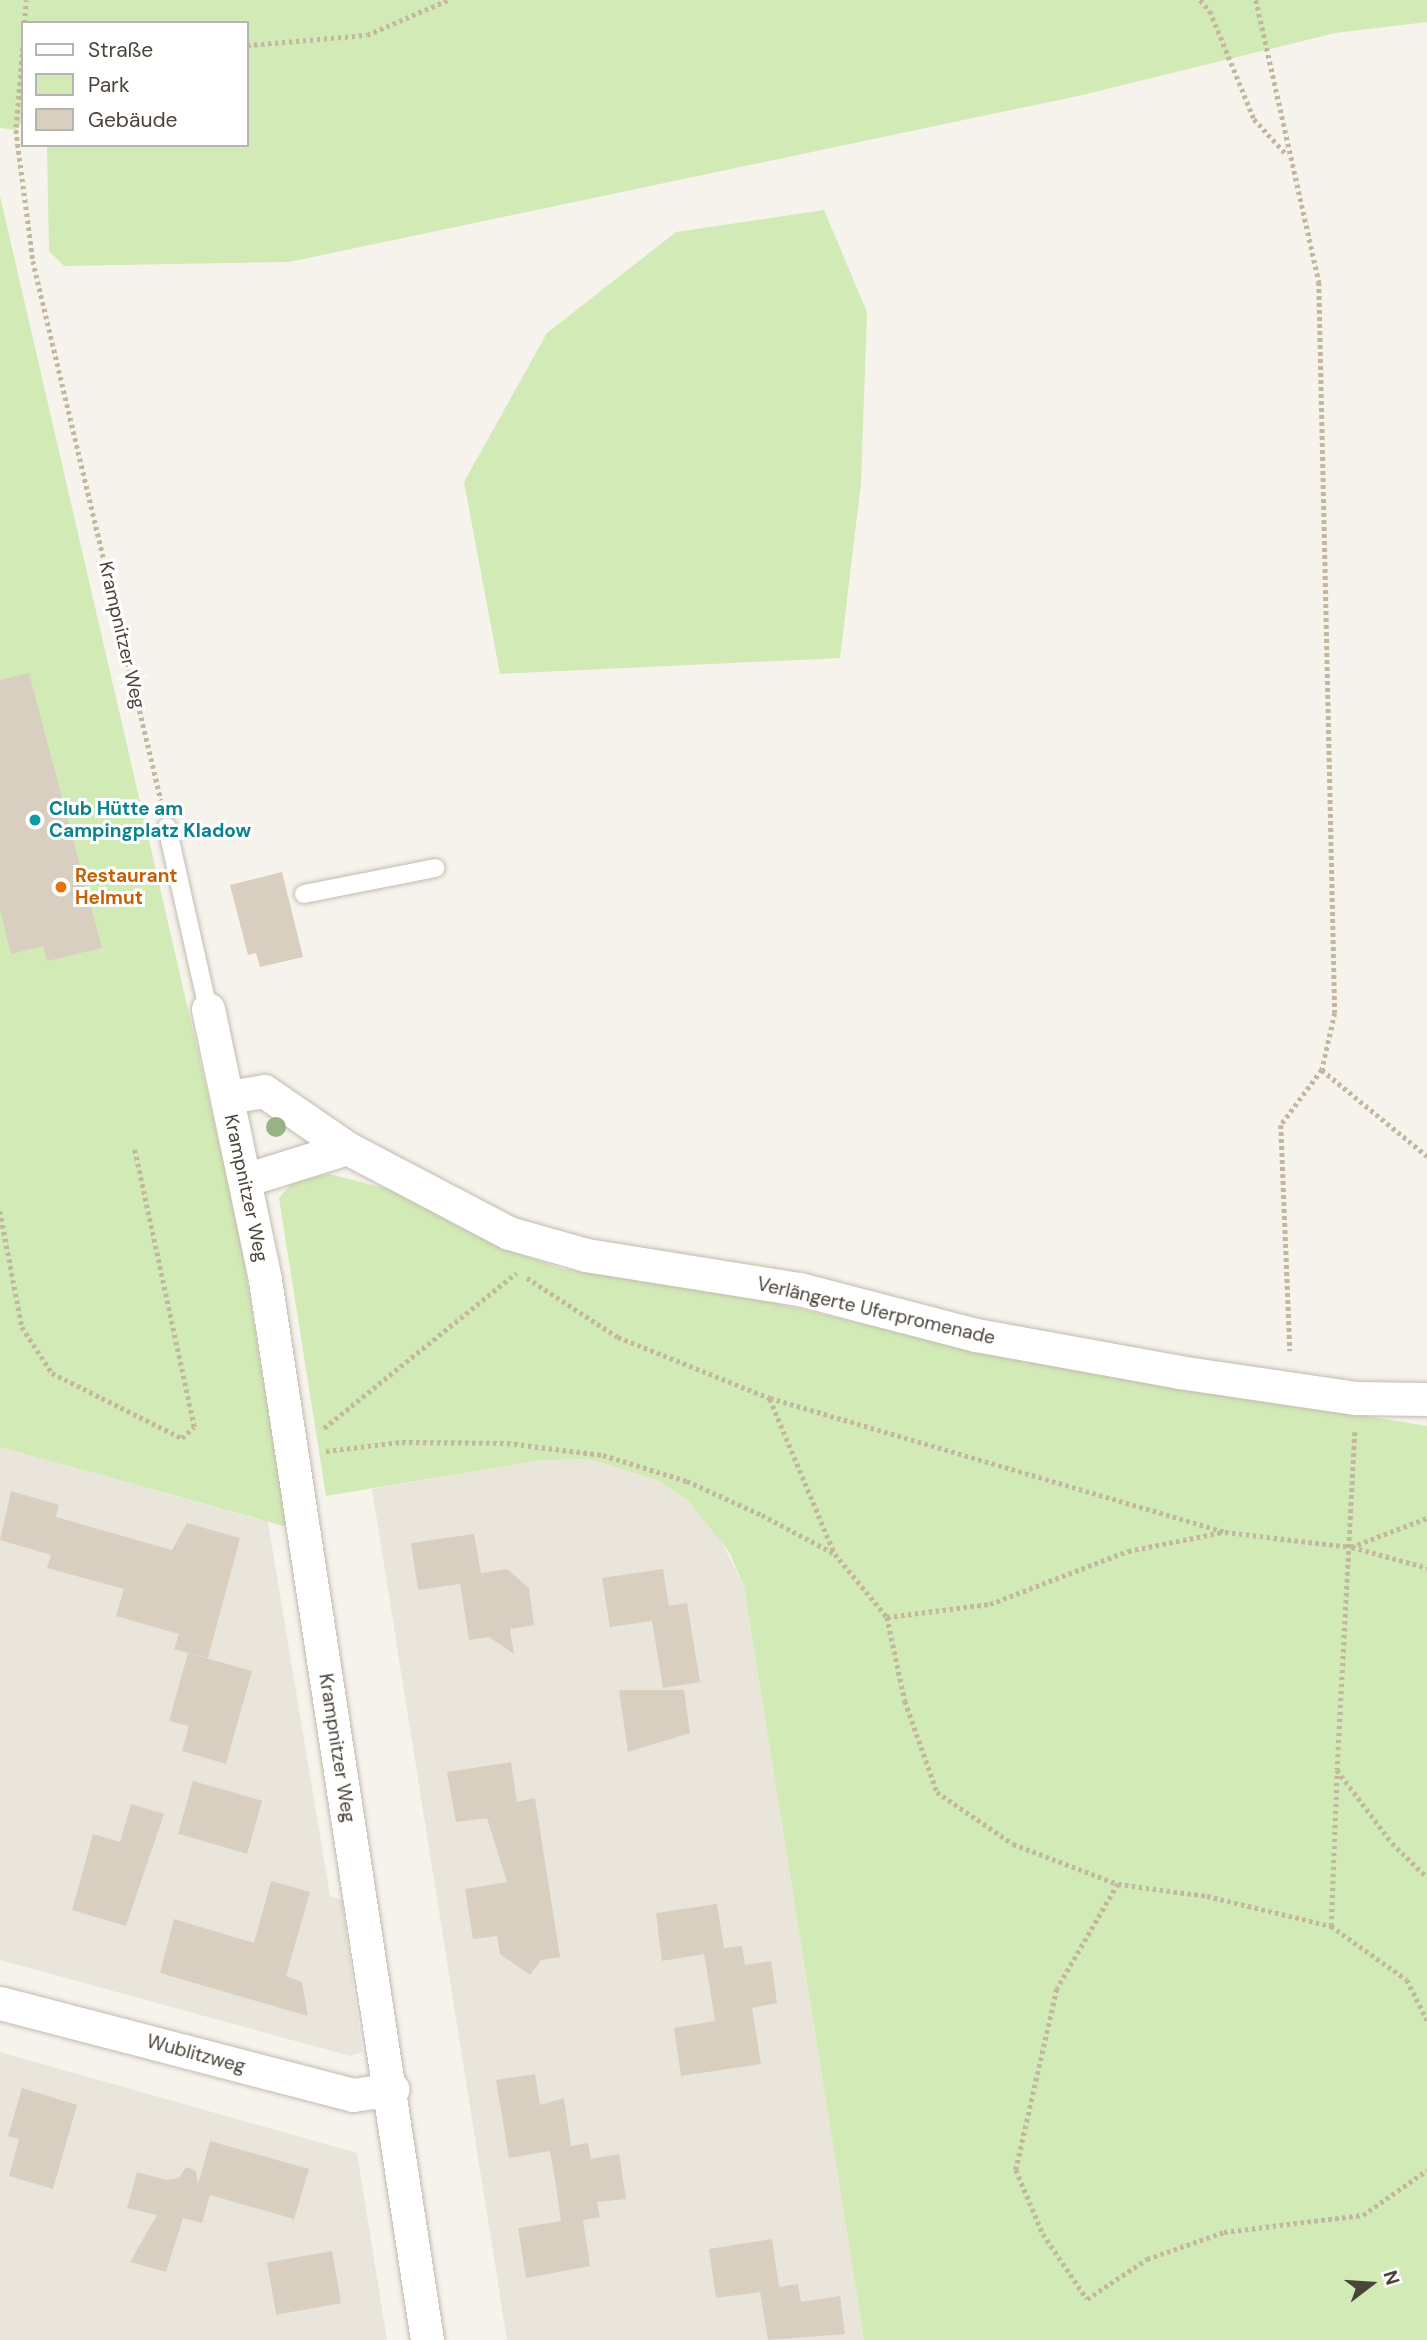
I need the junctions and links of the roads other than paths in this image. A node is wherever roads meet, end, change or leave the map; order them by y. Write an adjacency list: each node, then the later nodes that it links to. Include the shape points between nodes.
1 (167, 827): 4 (lane, Krampnitzer Weg)
2 (435, 868): 3 (lane)
3 (304, 894)
4 (208, 1009): 5 (street, Krampnitzer Weg)
5 (227, 1097): 6 (street, Verlängerte Uferpromenade, via 264,1091); 7 (street, Krampnitzer Weg)
6 (347, 1148): 7 (street); 8 (street, Verlängerte Uferpromenade, via 509,1233 586,1255 799,1289 976,1335 1291,1390 1356,1398)
7 (245, 1180): 10 (street, Krampnitzer Weg)
8 (1427, 1399)
9 (0, 2003): 10 (street, Wublitzweg, via 353,2095)
10 (393, 2089): 11 (street, Krampnitzer Weg)
11 (427, 2340)

